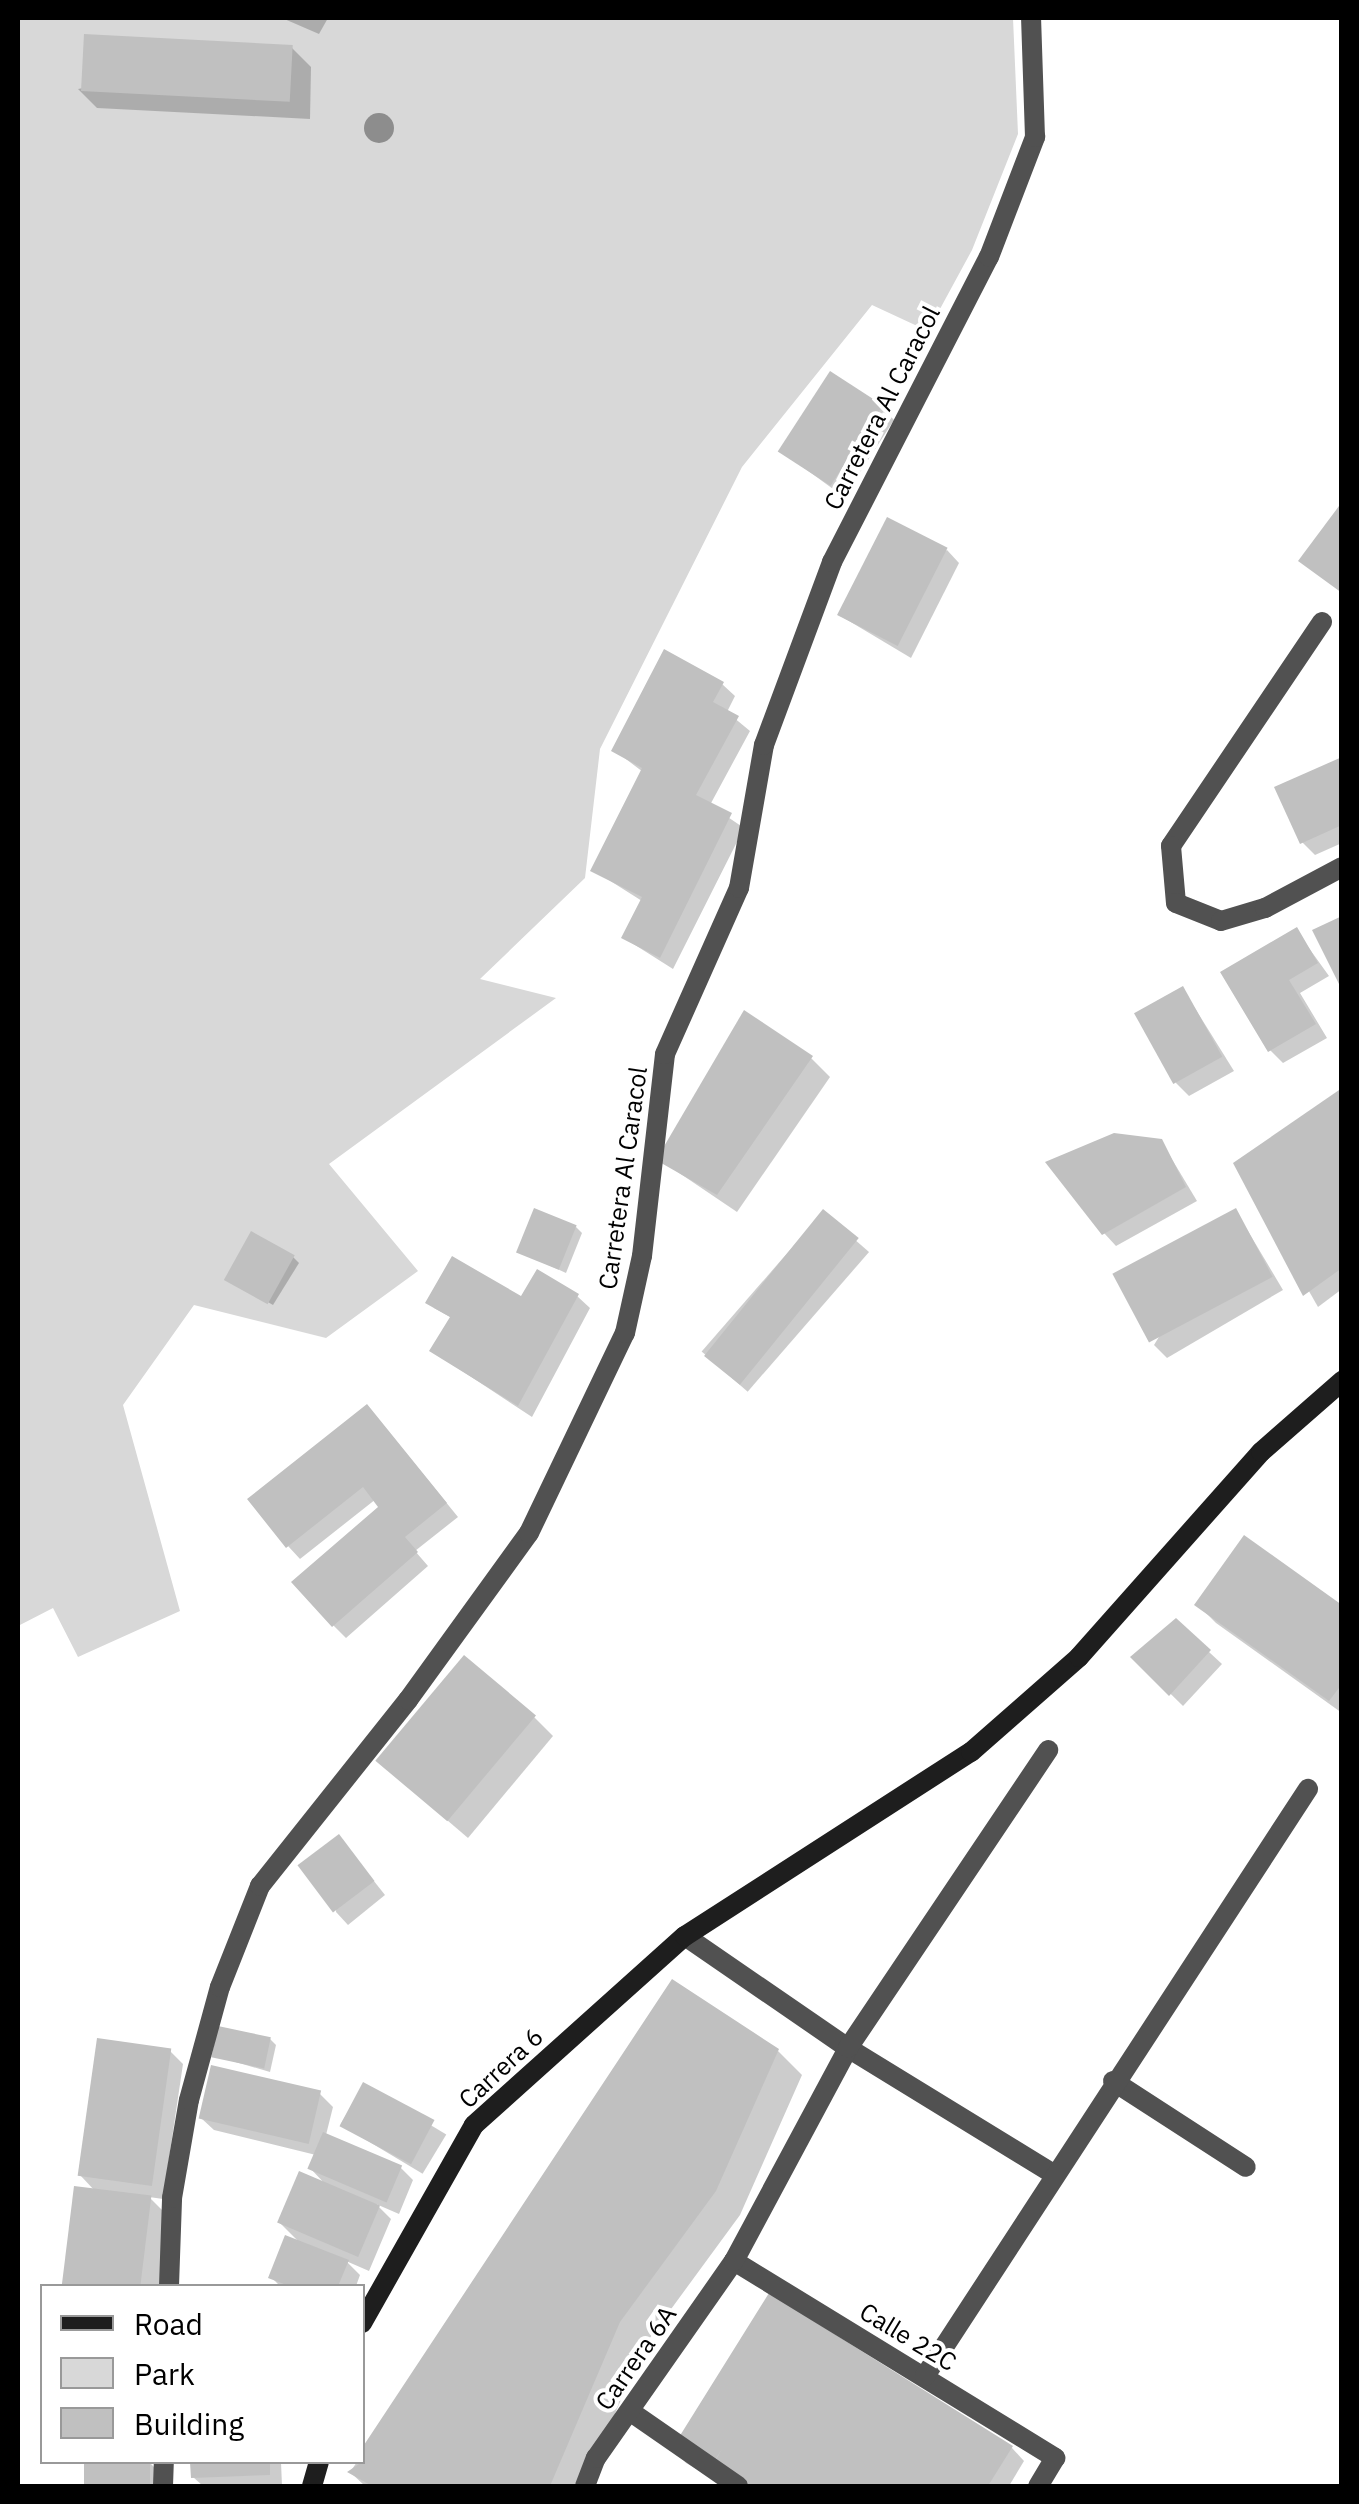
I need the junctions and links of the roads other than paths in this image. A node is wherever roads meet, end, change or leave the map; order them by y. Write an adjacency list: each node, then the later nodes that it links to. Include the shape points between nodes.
1 (1030, 18): 13 (street, Carretera Al Caracol, via 1035,137 989,257 832,562 764,745 739,888 664,1054 642,1256 625,1333 529,1533 260,1886 220,1987 190,2100 172,2198)
2 (1322, 622): 3 (street, via 1171,846 1176,903 1221,921 1265,908)
3 (1342, 867)
4 (1342, 1381): 7 (street, Carrera 6, via 1262,1452 1078,1657 971,1752)
5 (1048, 1750): 8 (street, Carrera 6A)
6 (1308, 1789): 9 (street)
7 (685, 1936): 8 (street); 14 (street, Carrera 6, via 474,2124)
8 (848, 2048): 11 (street); 12 (street, Carrera 6A)
9 (1113, 2081): 10 (street); 11 (street)
10 (1246, 2167)
11 (1054, 2174): 15 (street)
12 (734, 2261): 15 (street, Calle 22C); 16 (street, Carrera 6A)
13 (169, 2284)
14 (365, 2318)
15 (925, 2376): 19 (street, Calle 22C, via 1056,2458)
16 (631, 2412): 17 (street, Carrera 6A, via 596,2458); 18 (street)
17 (585, 2486)
18 (738, 2486)
19 (1038, 2486)

